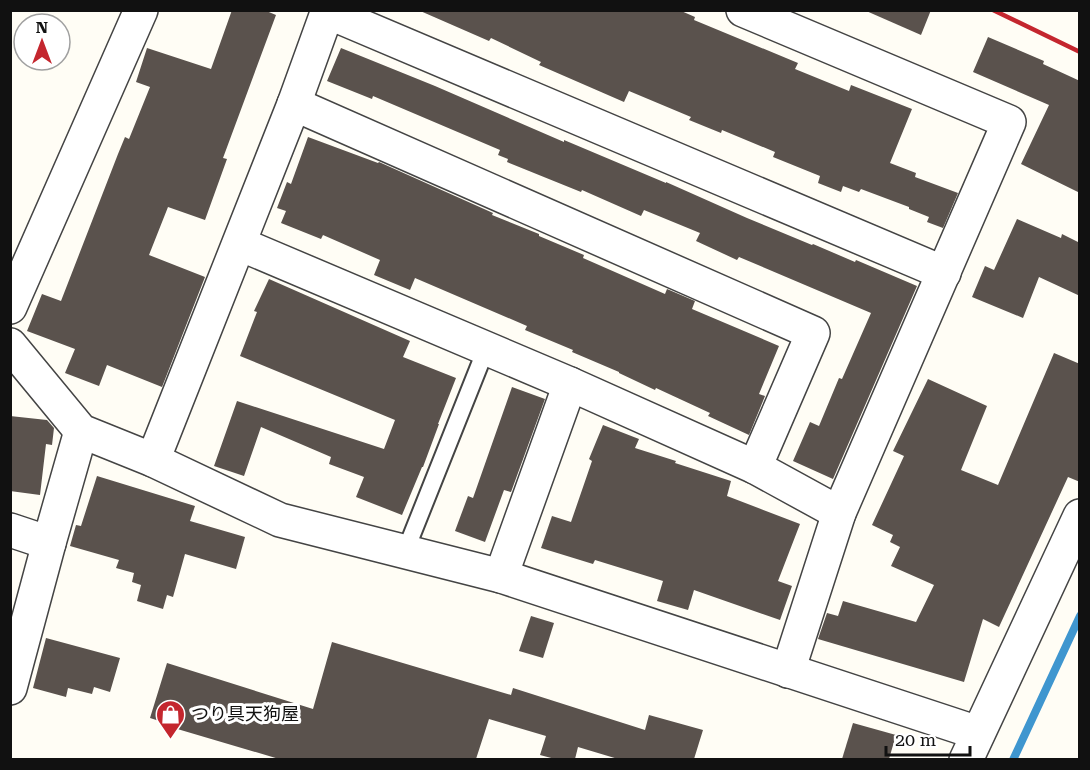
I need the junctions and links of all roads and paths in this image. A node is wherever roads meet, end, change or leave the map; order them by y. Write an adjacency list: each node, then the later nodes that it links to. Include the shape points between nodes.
1 (141, 10): 7 (street)
2 (743, 10): 6 (street, via 1009,122)
3 (328, 11): 4 (street); 6 (street)
4 (294, 104): 5 (street); 13 (street, via 813,333)
5 (240, 244): 9 (street); 12 (street)
6 (944, 273): 14 (street)
7 (10, 307)
8 (10, 345): 11 (street)
9 (486, 349): 10 (street); 18 (lane)
10 (570, 384): 13 (street); 19 (street)
11 (81, 431): 12 (street); 17 (street)
12 (153, 460): 18 (street, via 280,519)
13 (755, 467): 14 (street)
14 (839, 513): 20 (street)
15 (1080, 516): 22 (street)
16 (10, 530): 17 (street)
17 (49, 543): 21 (street)
18 (405, 552): 19 (street)
19 (501, 576): 20 (street)
20 (788, 671): 22 (street)
21 (10, 688)
22 (972, 746)

